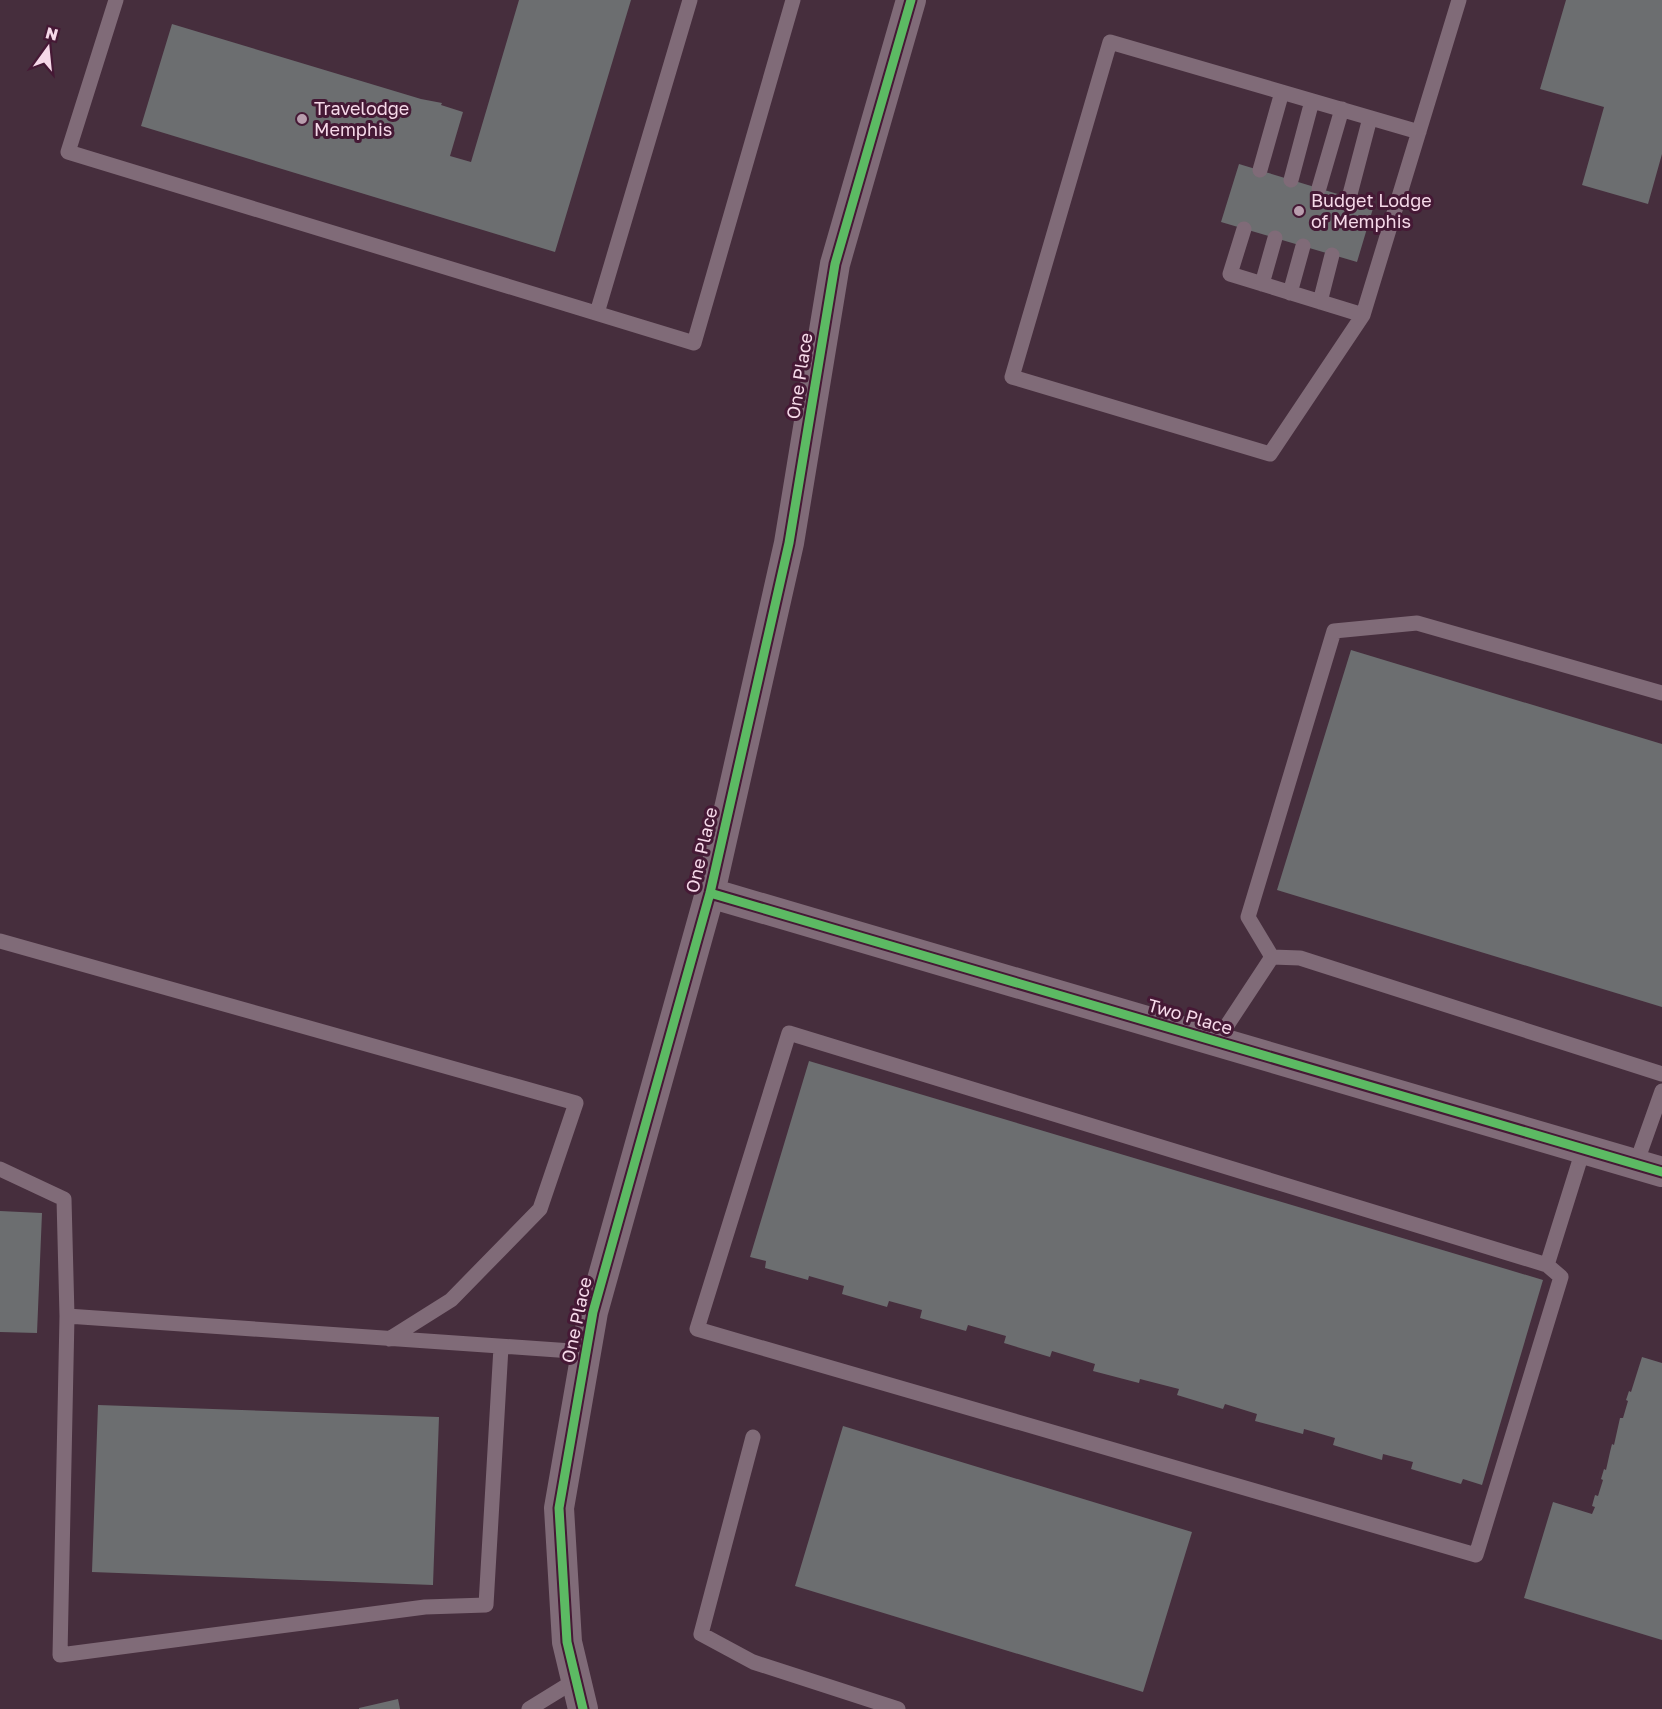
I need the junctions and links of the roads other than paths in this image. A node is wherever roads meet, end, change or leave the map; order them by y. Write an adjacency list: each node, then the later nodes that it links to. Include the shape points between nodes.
1 (116, 0): 22 (lane, via 68,152)
2 (690, 0): 22 (lane)
3 (794, 0): 22 (lane, via 694,343)
4 (911, 0): 25 (street, One Place, via 835,264 789,543)
5 (1459, 0): 10 (lane)
6 (1282, 92): 7 (lane); 11 (lane); 23 (lane, via 1110,42 1012,377 1270,454)
7 (1312, 101): 8 (lane); 12 (lane)
8 (1342, 109): 9 (lane); 13 (lane)
9 (1370, 118): 10 (lane); 14 (lane)
10 (1419, 132): 23 (lane)
11 (1260, 170)
12 (1291, 180)
13 (1319, 189)
14 (1349, 198)
15 (1244, 229): 19 (lane, via 1230,274)
16 (1275, 238): 19 (lane)
17 (1303, 246): 20 (lane)
18 (1332, 255): 21 (lane)
19 (1262, 284): 20 (lane)
20 (1290, 293): 21 (lane)
21 (1320, 302): 23 (lane)
22 (597, 313)
23 (1363, 315)
24 (1662, 693): 27 (lane, via 1417,623 1334,631 1248,917)
25 (710, 893): 28 (street, Two Place); 38 (street, One Place, via 593,1312)
26 (0, 941): 36 (lane, via 576,1103 540,1209 450,1300)
27 (1272, 957): 28 (lane); 29 (lane, via 1300,957)
28 (1216, 1042): 31 (street, Two Place)
29 (1662, 1074)
30 (1662, 1091): 32 (lane)
31 (1583, 1150): 32 (street, Two Place); 34 (lane)
32 (1649, 1168)
33 (0, 1169): 35 (lane, via 64,1199)
34 (1547, 1265): 34 (lane, via 789,1033 697,1329 1476,1555 1561,1276)
35 (67, 1316): 36 (lane); 37 (lane, via 60,1655 425,1607 486,1605)
36 (389, 1339): 37 (lane)
37 (501, 1347): 38 (lane)
38 (586, 1352): 40 (street, One Place, via 559,1508 567,1642)
39 (753, 1437): 43 (lane, via 701,1634 753,1662)
40 (576, 1680): 41 (lane); 42 (street, One Place)
41 (529, 1709)
42 (583, 1709)
43 (898, 1709)

